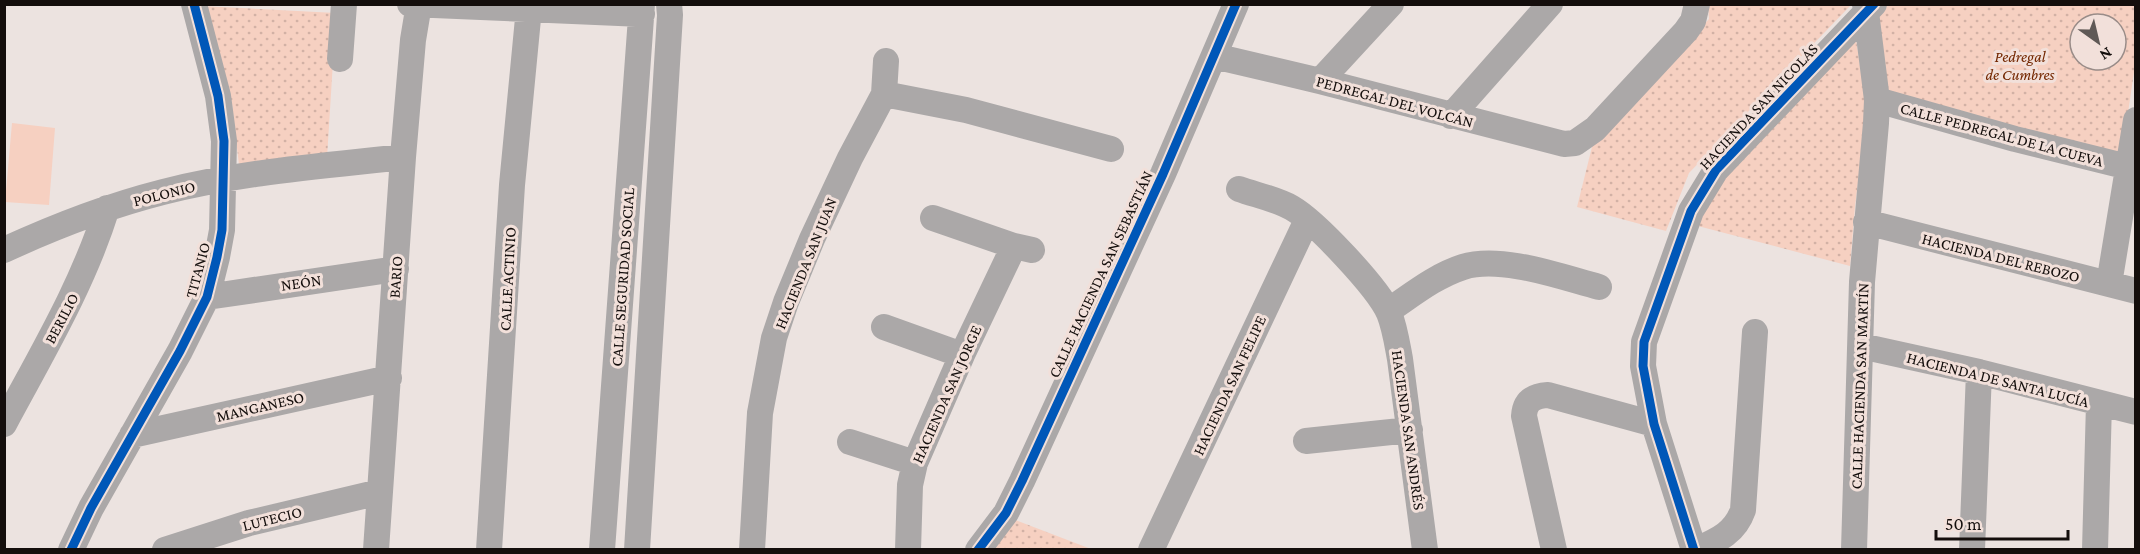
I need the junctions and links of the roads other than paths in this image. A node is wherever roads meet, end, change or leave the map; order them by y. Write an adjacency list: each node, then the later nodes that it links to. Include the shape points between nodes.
1 (194, 4): 24 (street, TITANIO, via 218,96 225,141)
2 (344, 4): 14 (street)
3 (410, 4): 9 (street)
4 (669, 4): 58 (street, CALLE SEGURIDAD SOCIAL)
5 (1236, 4): 13 (street, CALLE HACIENDA SAN SEBASTIÁN)
6 (1390, 4): 16 (street)
7 (1550, 4): 19 (street)
8 (1697, 4): 19 (street, PEDREGAL DEL VOLCÁN, via 1686,31 1595,129 1575,143 1564,144)
9 (419, 5): 11 (street); 22 (street, BARIO)
10 (1868, 7): 18 (street, CALLE HACIENDA SAN MARTÍN); 46 (street, HACIENDA SAN NICOLÁS, via 1716,170 1691,211 1644,342 1643,366)
11 (529, 8): 12 (street); 56 (street, CALLE ACTINIO, via 512,185)
12 (642, 9): 57 (street, CALLE SEGURIDAD SOCIAL)
13 (1214, 56): 16 (street, PEDREGAL DEL VOLCÁN); 61 (street, CALLE HACIENDA SAN SEBASTIÁN, via 1022,481 1006,513)
14 (340, 59)
15 (886, 61): 17 (street)
16 (1320, 81): 19 (street, PEDREGAL DEL VOLCÁN)
17 (884, 94): 21 (street, via 966,110); 59 (street, HACIENDA SAN JUAN, via 812,239 774,338 760,413)
18 (1877, 100): 23 (street, CALLE PEDREGAL DE LA CUEVA); 29 (street, CALLE HACIENDA SAN MARTÍN)
19 (1451, 116)
20 (2136, 120): 23 (street)
21 (1111, 149)
22 (403, 157): 24 (street, POLONIO); 31 (street, BARIO)
23 (2128, 167): 32 (street)
24 (225, 179): 26 (street, POLONIO); 35 (street, TITANIO, via 222,230)
25 (1239, 189): 28 (street, HACIENDA SAN ANDRÉS, via 1291,207)
26 (106, 208): 30 (street, POLONIO); 45 (street, BERILIO, via 79,284)
27 (933, 218): 40 (street, HACIENDA SAN JORGE, via 1023,248)
28 (1307, 220): 36 (street, HACIENDA SAN ANDRÉS, via 1368,283); 62 (street, HACIENDA SAN FELIPE)
29 (1866, 222): 32 (street, HACIENDA DEL REBOZO); 39 (street, CALLE HACIENDA SAN MARTÍN)
30 (4, 250)
31 (396, 269): 35 (street, NEÓN); 42 (street, BARIO)
32 (2109, 284): 34 (street, HACIENDA DEL REBOZO)
33 (1599, 287): 36 (street, via 1525,268 1479,264 1434,280)
34 (2136, 291)
35 (207, 297): 48 (street, TITANIO)
36 (1388, 311): 47 (street, HACIENDA SAN ANDRÉS, via 1395,332)
37 (884, 327): 40 (street)
38 (1755, 332): 65 (street, via 1743,510 1730,533)
39 (1861, 346): 41 (street, HACIENDA DE SANTA LUCÍA); 66 (street, CALLE HACIENDA SAN MARTÍN)
40 (962, 355): 51 (street, HACIENDA SAN JORGE)
41 (1979, 372): 43 (street, HACIENDA DE SANTA LUCÍA); 67 (street)
42 (389, 378): 48 (street, MANGANESO); 52 (street, BARIO)
43 (2099, 403): 44 (street, HACIENDA DE SANTA LUCÍA); 68 (street)
44 (2136, 412)
45 (4, 424)
46 (1654, 424): 64 (street, via 1548,395 1538,396 1525,406); 65 (street, HACIENDA SAN NICOLÁS)
47 (1410, 430): 49 (street); 63 (street, HACIENDA SAN ANDRÉS)
48 (132, 435): 53 (street, TITANIO)
49 (1306, 441)
50 (850, 442): 51 (street)
51 (915, 462): 60 (street, HACIENDA SAN JORGE, via 910,485)
52 (380, 492): 54 (street, LUTECIO, via 249,523); 55 (street, BARIO)
53 (71, 549)
54 (165, 549)
55 (376, 549)
56 (489, 549)
57 (602, 549)
58 (637, 549)
59 (752, 549)
60 (908, 549)
61 (978, 549)
62 (1151, 549)
63 (1425, 549)
64 (1554, 549)
65 (1695, 549)
66 (1854, 549)
67 (1972, 549)
68 (2094, 549)

